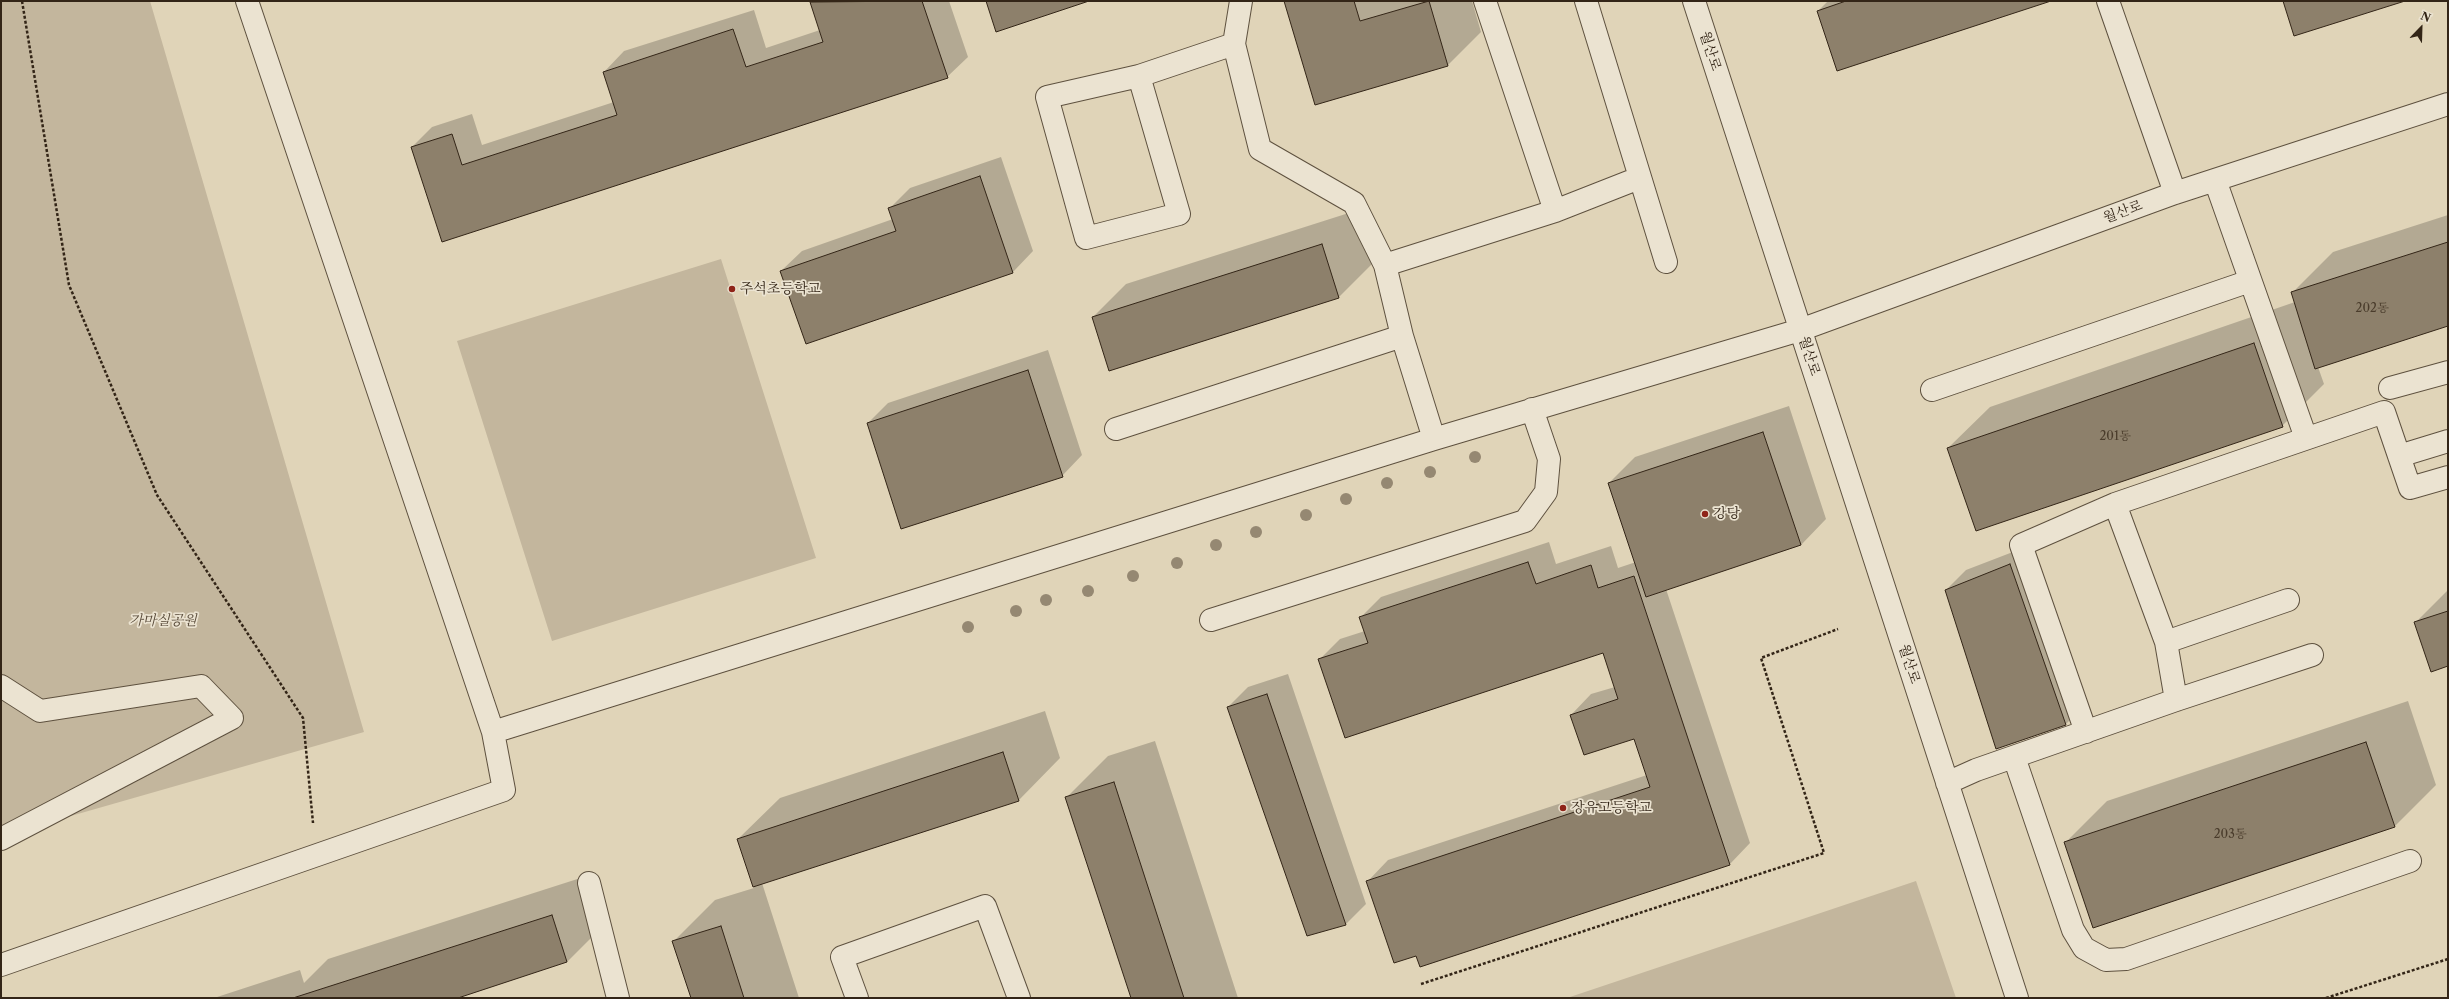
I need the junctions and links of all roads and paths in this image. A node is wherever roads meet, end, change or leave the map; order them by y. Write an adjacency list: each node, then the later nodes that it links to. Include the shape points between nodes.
1 (22, 1): 43 (path, via 69,285 157,495 302,718)
2 (247, 1): 38 (street)
3 (1241, 1): 8 (street)
4 (1486, 1): 14 (street)
5 (1586, 1): 11 (street)
6 (1694, 1): 18 (street, 월산로)
7 (2108, 1): 13 (street)
8 (1234, 44): 9 (street); 16 (street, via 1260,149 1354,202)
9 (1139, 76): 9 (street, via 1047,97 1086,238 1179,214)
10 (2448, 104): 12 (street, 월산로)
11 (1639, 178): 14 (street); 15 (street)
12 (2215, 180): 13 (street, 월산로); 17 (street)
13 (2175, 193): 18 (street, 월산로)
14 (1555, 210): 16 (street)
15 (1666, 262)
16 (1385, 265): 19 (street)
17 (2250, 280): 22 (street); 25 (street)
18 (1800, 330): 23 (street); 41 (street, 월산로)
19 (1402, 336): 24 (street); 26 (street)
20 (2448, 372): 21 (street)
21 (2390, 388)
22 (1932, 390)
23 (1532, 409): 26 (street); 32 (street, via 1549,459 1546,492 1525,521)
24 (1116, 429)
25 (2306, 438): 28 (street, via 2384,412); 30 (street)
26 (1434, 439): 38 (street)
27 (2448, 441): 28 (street)
28 (2398, 456): 29 (street, via 2410,488)
29 (2448, 477)
30 (2115, 504): 34 (street); 39 (street, via 2021,545)
31 (2288, 600): 34 (street)
32 (1211, 620)
33 (1838, 629): 48 (path, via 1761,658 1824,853)
34 (2166, 642): 37 (street)
35 (2312, 655): 37 (street)
36 (1, 686): 42 (street, via 40,711 201,686 232,718)
37 (2176, 700): 39 (street)
38 (492, 732): 43 (street, via 504,790)
39 (2086, 732): 40 (street)
40 (2014, 757): 41 (street); 44 (street, via 2073,930 2084,948 2106,960 2126,959)
41 (1947, 782): 52 (street, 월산로)
42 (1, 839)
43 (316, 856): 47 (street)
44 (2410, 860)
45 (589, 883): 49 (street)
46 (2448, 959): 53 (path)
47 (1, 965)
48 (1421, 984)
49 (618, 998)
50 (857, 998): 51 (street, via 842,957 985,906)
51 (1019, 998)
52 (2017, 998)
53 (2326, 998)

